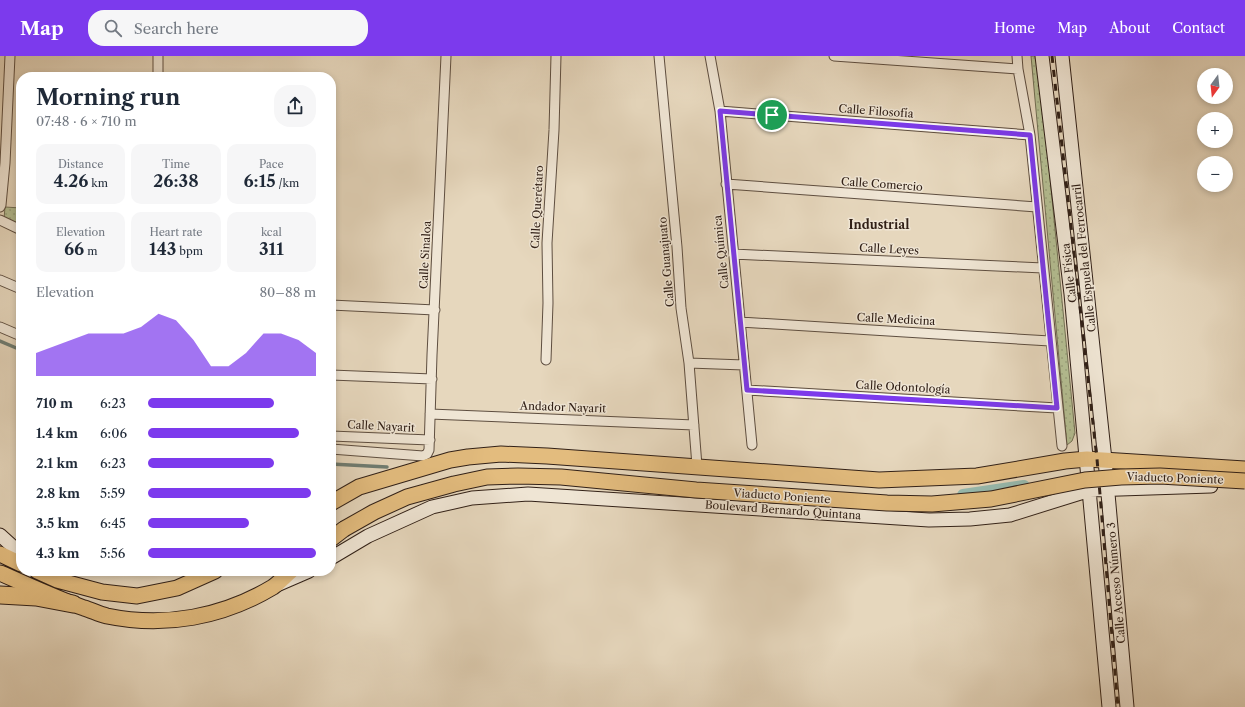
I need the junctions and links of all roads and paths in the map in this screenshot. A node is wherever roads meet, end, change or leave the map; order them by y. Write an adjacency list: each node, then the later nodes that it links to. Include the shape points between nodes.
1 (10, 56): 13 (street)
2 (158, 56): 12 (street)
3 (446, 56): 27 (street, Calle Sinaloa)
4 (556, 56): 32 (street, Calle Querétaro, via 547,243)
5 (659, 56): 33 (street, Calle Guanajuato, via 681,308)
6 (710, 56): 14 (street, Calle Química)
7 (834, 56): 11 (street)
8 (1017, 56): 11 (street)
9 (1042, 56): 46 (street, Calle Física, via 1072,294)
10 (1062, 56): 47 (street, Calle Espuela del Ferrocarril)
11 (1018, 69): 15 (street)
12 (158, 72)
13 (4, 104): 16 (street)
14 (720, 111): 15 (street, Calle Filosofía); 17 (street, Calle Química)
15 (1030, 135): 19 (street)
16 (3, 163): 18 (street)
17 (726, 184): 19 (street, Calle Comercio); 22 (street, Calle Química)
18 (0, 207)
19 (1037, 207): 23 (street)
20 (0, 220): 21 (street)
21 (16, 228)
22 (733, 254): 23 (street, Calle Leyes); 28 (street, Calle Química)
23 (1043, 268): 31 (street)
24 (0, 280): 25 (street)
25 (16, 287)
26 (336, 305): 27 (street)
27 (435, 310): 36 (street, Calle Sinaloa)
28 (740, 322): 31 (street, Calle Medicina); 34 (street, Calle Química)
29 (0, 327): 30 (street)
30 (16, 334)
31 (1050, 341): 38 (street)
32 (546, 360)
33 (689, 363): 34 (street); 40 (street, Calle Guanajuato)
34 (744, 365): 37 (street, Calle Química)
35 (336, 375): 36 (street)
36 (432, 379): 39 (street, Calle Sinaloa)
37 (747, 390): 38 (street, Calle Odontología); 43 (street, Calle Química)
38 (1057, 408): 44 (street)
39 (430, 414): 40 (street, Andador Nayarit); 42 (street, Calle Sinaloa)
40 (694, 425): 48 (street, Calle Guanajuato)
41 (336, 436): 42 (street, Calle Nayarit)
42 (430, 440): 45 (street, Calle Sinaloa, via 429,450 423,456)
43 (752, 445)
44 (1062, 446)
45 (336, 449)
46 (1087, 459): 47 (main road); 48 (main road, via 977,476 879,480); 52 (street, Calle Física)
47 (1105, 460): 49 (main road); 53 (street, Calle Acceso Número 3)
48 (697, 466): 54 (main road, via 501,454 468,457 359,487)
49 (1245, 469)
50 (1245, 481): 56 (main road, Viaducto Poniente, bridge, via 1160,476 1121,477 1085,480 992,500 932,504 712,491 561,477 487,476 407,498 374,512)
51 (1245, 488): 53 (street, Boulevard Bernardo Quintana, via 1201,485)
52 (1090, 490): 53 (street, Boulevard Bernardo Quintana); 59 (street, Boulevard Bernardo Quintana, via 1010,515 929,520 528,494 472,498 432,507 368,536); 71 (street, Calle Acceso Número 3)
53 (1107, 490): 72 (street, Calle Acceso Número 3)
54 (336, 500)
55 (0, 535): 57 (street)
56 (336, 535)
57 (16, 549)
58 (0, 554): 60 (main road)
59 (336, 555)
60 (16, 562)
61 (0, 573): 70 (main road)
62 (48, 576): 67 (main road)
63 (52, 576): 67 (street)
64 (204, 576): 67 (main road, via 177,588 137,596 102,592)
65 (285, 576): 68 (main road)
66 (298, 576): 68 (street)
67 (57, 580)
68 (274, 586): 70 (main road, via 228,609 173,621 139,620 106,615)
69 (0, 594): 70 (highway)
70 (73, 604)
71 (1109, 707)
72 (1127, 707)

